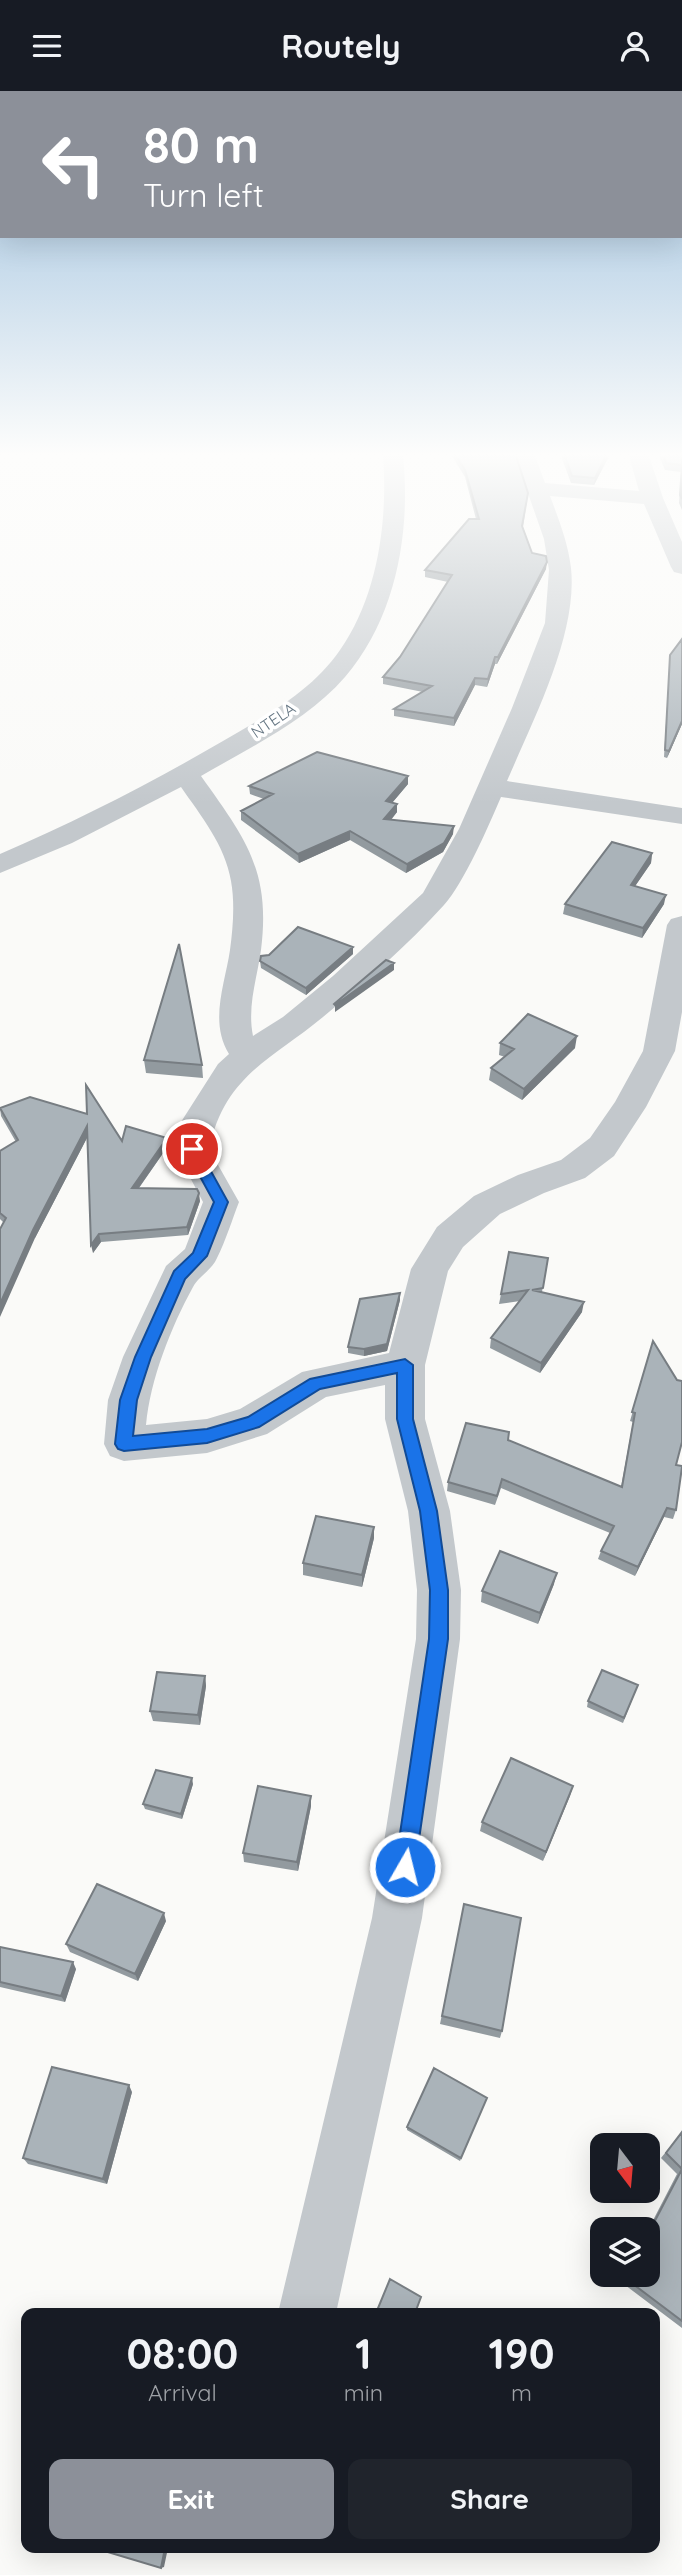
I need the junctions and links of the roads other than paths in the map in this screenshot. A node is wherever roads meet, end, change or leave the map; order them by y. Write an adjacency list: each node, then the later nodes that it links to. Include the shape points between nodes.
1 (384, 572): 3 (street, NTELA, via 364,632 337,671 287,713)
2 (560, 572): 4 (street, via 557,624)
3 (186, 775): 6 (street, NTELA); 8 (street, via 232,844 246,880 245,952 234,996 234,1022 242,1047)
4 (491, 787): 5 (street); 8 (street, via 435,898 344,983)
5 (682, 816)
6 (0, 866)
7 (682, 925): 9 (street, via 659,1051 629,1107 602,1147 573,1169 486,1205 450,1237 430,1269)
8 (250, 1053): 9 (street, via 230,1072 198,1122 192,1149 221,1202 200,1256 179,1276 143,1357 128,1400 124,1444 207,1436 253,1422 316,1383)
9 (405, 1365): 10 (street, via 405,1419 429,1511 439,1590 438,1639 397,1918)
10 (308, 2308)

